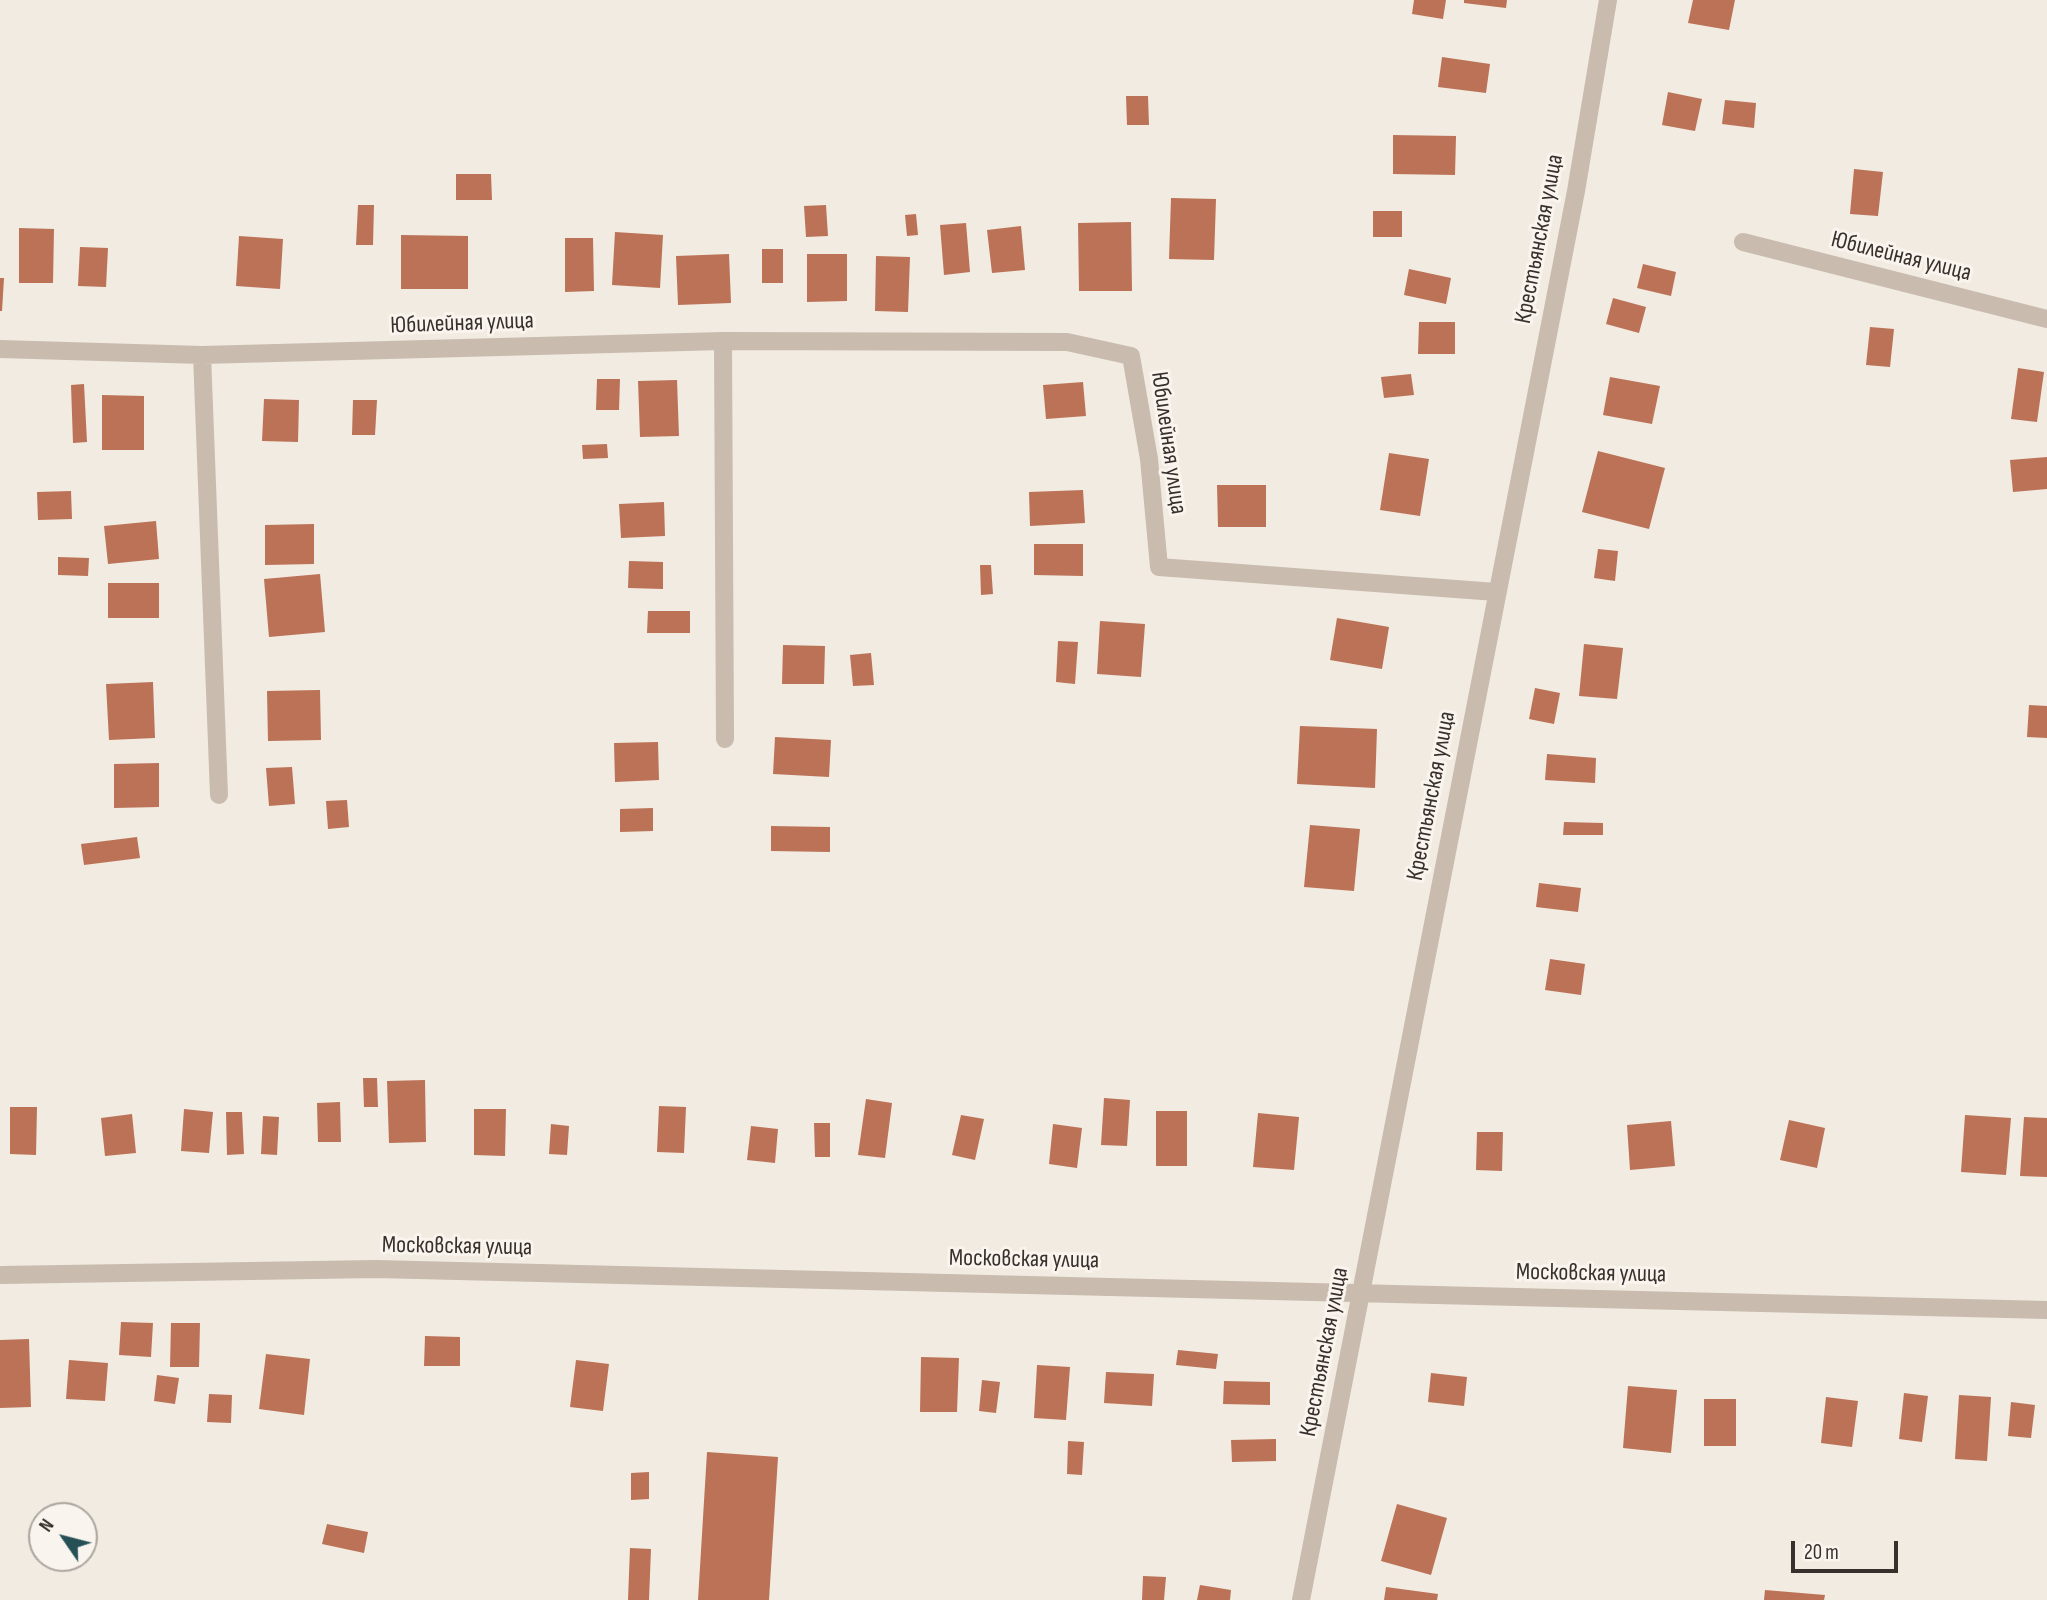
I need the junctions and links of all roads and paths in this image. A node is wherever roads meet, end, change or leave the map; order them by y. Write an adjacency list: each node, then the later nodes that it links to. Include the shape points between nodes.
1 (1608, 0): 7 (street, Крестьянская улица, via 1576,191)
2 (1743, 242): 3 (street, Юбилейная улица)
3 (2047, 319)
4 (723, 341): 6 (street, Юбилейная улица); 7 (street, Юбилейная улица, via 1067,342 1130,356 1149,459 1159,567); 8 (street)
5 (0, 349): 6 (street, Юбилейная улица)
6 (202, 355): 9 (street)
7 (1496, 592): 11 (street, Крестьянская улица)
8 (725, 739)
9 (219, 795)
10 (0, 1275): 11 (street, Московская улица, via 376,1269)
11 (1363, 1292): 12 (street, Московская улица); 13 (street, Крестьянская улица)
12 (2047, 1310)
13 (1301, 1600)

